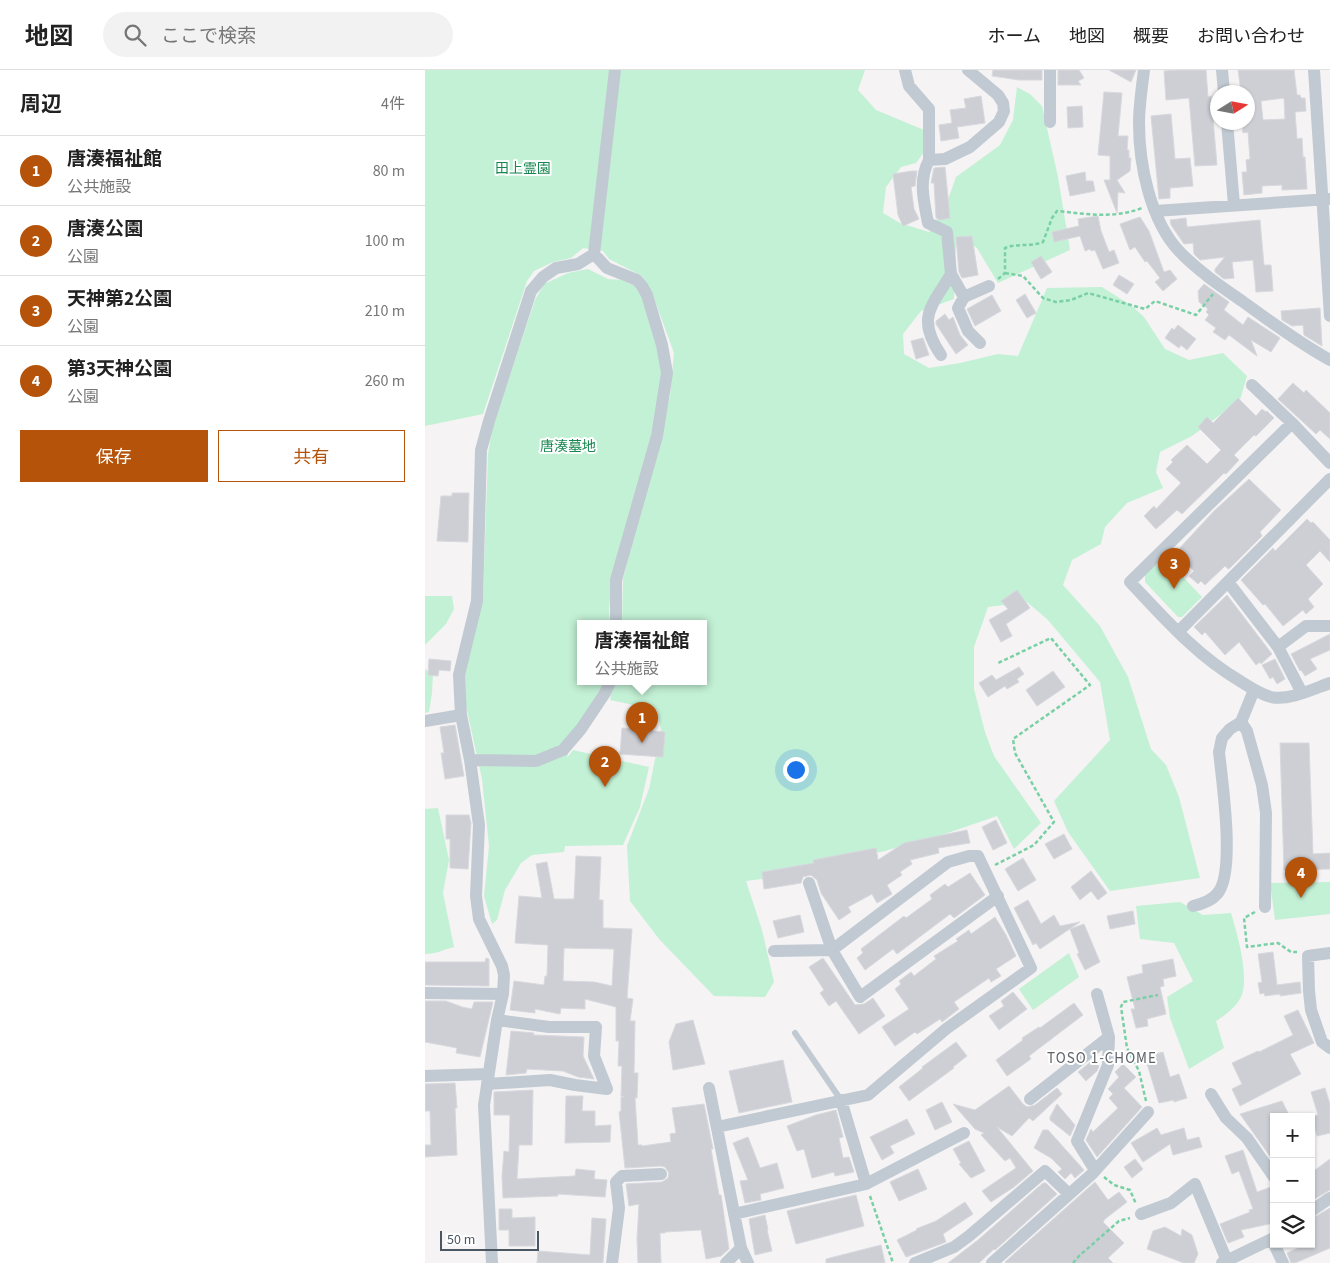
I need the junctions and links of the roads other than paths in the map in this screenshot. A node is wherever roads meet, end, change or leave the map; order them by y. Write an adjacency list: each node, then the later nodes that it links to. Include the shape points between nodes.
1 (615, 70): 15 (street)
2 (905, 70): 11 (street, via 909,86 929,109)
3 (968, 70): 11 (street, via 998,95 1004,111 999,122 970,146 945,159)
4 (1049, 70): 9 (street)
5 (1144, 70): 14 (street, via 1139,122 1147,186)
6 (1222, 70): 8 (street)
7 (1314, 70): 12 (street)
8 (1223, 85)
9 (1051, 122)
10 (1228, 130): 13 (street)
11 (929, 160): 16 (street, via 924,170 923,199 928,223 947,232)
12 (1327, 199): 13 (street); 19 (street)
13 (1234, 205): 14 (street)
14 (1155, 211): 22 (street, via 1165,233 1178,250 1220,286 1300,343)
15 (593, 254): 28 (street, via 607,268 637,280 642,286 662,345 667,373 657,436 617,580); 36 (street, via 578,264 556,268 531,291 489,421 481,450 477,601 459,675)
16 (951, 274): 18 (street); 21 (street, via 927,317 929,331)
17 (989, 286): 18 (street)
18 (963, 297): 20 (street, via 958,308 969,331)
19 (1330, 316)
20 (980, 343)
21 (941, 355)
22 (1330, 360)
23 (1252, 385): 24 (street)
24 (1292, 423): 25 (street); 30 (street, via 1130,582)
25 (1330, 463)
26 (1330, 479): 27 (street)
27 (1227, 582): 30 (street); 31 (street)
28 (617, 620)
29 (1330, 626): 31 (street, via 1306,626)
30 (1178, 632): 34 (street, via 1204,658)
31 (1278, 647): 35 (street)
32 (1330, 683): 35 (street)
33 (609, 685): 39 (street, via 581,729 563,750 536,761)
34 (1254, 690): 35 (street, via 1272,697); 38 (street)
35 (1302, 693)
36 (461, 715): 37 (street); 39 (street)
37 (425, 721)
38 (1241, 722): 42 (street, via 1222,738 1219,752 1227,841 1224,880 1218,894 1206,903); 43 (street, via 1247,731 1262,785 1266,813)
39 (470, 760): 48 (street, via 479,825 476,896 479,919 502,966)
40 (809, 882): 44 (street)
41 (998, 896): 44 (street, via 978,856 948,862); 44 (street, via 860,997); 59 (street, via 1031,968 946,1029 868,1095)
42 (1193, 906)
43 (1265, 907)
44 (832, 950): 45 (street)
45 (773, 951)
46 (1330, 953): 53 (street, via 1308,956 1311,1010 1322,1042)
47 (425, 993): 48 (street)
48 (503, 994): 50 (street)
49 (1097, 994): 52 (street)
50 (497, 1020): 55 (street); 55 (street, via 549,1027 596,1027 594,1056 607,1089 550,1080)
51 (795, 1033): 59 (lane)
52 (1109, 1036): 58 (street); 63 (street, via 1108,1065 1077,1140)
53 (1330, 1048)
54 (425, 1076): 55 (street)
55 (487, 1079): 77 (street, via 483,1105)
56 (709, 1088): 61 (street)
57 (1211, 1094): 64 (street, via 1226,1118 1247,1138)
58 (1030, 1098)
59 (841, 1100): 61 (street); 66 (street)
60 (1147, 1112): 63 (street)
61 (717, 1126): 70 (street)
62 (964, 1133): 66 (street)
63 (1095, 1170): 67 (street)
64 (1270, 1171)
65 (661, 1174): 78 (street, via 621,1176 616,1182 619,1208)
66 (865, 1184): 70 (street)
67 (1069, 1194): 81 (street, via 1045,1171 954,1247); 82 (street)
68 (1330, 1198): 69 (street)
69 (1315, 1208)
70 (734, 1214): 73 (street)
71 (1141, 1214): 76 (street, via 1171,1202 1195,1184)
72 (1270, 1243): 75 (street)
73 (741, 1248): 79 (street); 80 (street)
74 (1276, 1248): 83 (street)
75 (1241, 1259): 76 (street)
76 (1224, 1262)
77 (492, 1263)
78 (612, 1263)
79 (726, 1263)
80 (748, 1263)
81 (915, 1263)
82 (992, 1263)
83 (1283, 1263)

